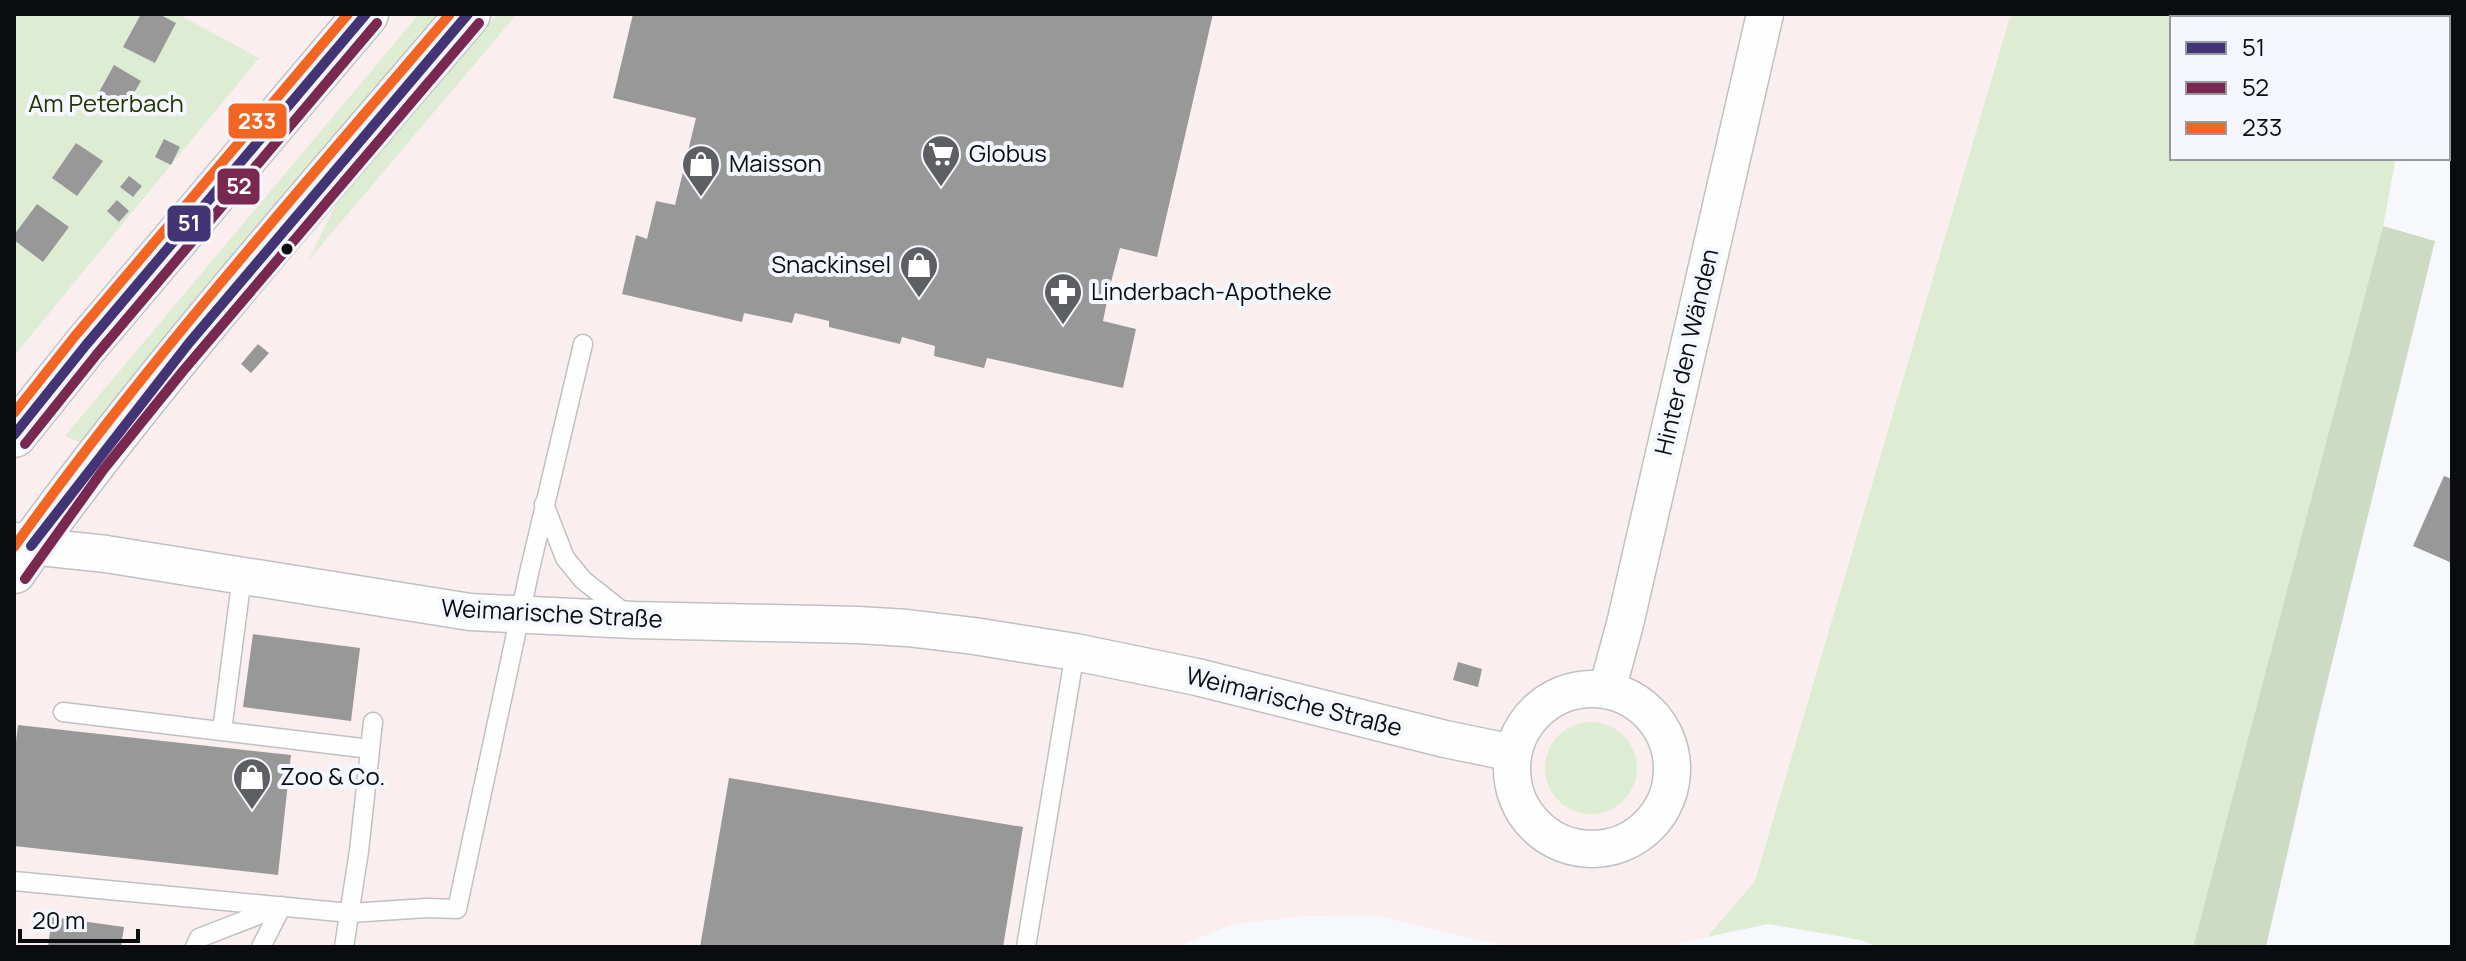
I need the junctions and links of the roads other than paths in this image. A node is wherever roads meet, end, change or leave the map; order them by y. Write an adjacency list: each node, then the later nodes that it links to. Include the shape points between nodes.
1 (366, 14): 5 (main road)
2 (468, 14): 7 (main road, Weimarische Straße, via 172,362)
3 (1765, 14): 12 (street, Hinter den Wänden)
4 (583, 344): 6 (lane)
5 (14, 435)
6 (544, 504): 9 (lane); 10 (lane, via 565,558 583,580)
7 (20, 554): 8 (street, Weimarische Straße, via 106,554)
8 (242, 576): 9 (street, Weimarische Straße); 15 (lane)
9 (521, 616): 10 (street, Weimarische Straße); 20 (lane, via 457,909)
10 (634, 620): 11 (street, Weimarische Straße, via 907,628)
11 (1075, 652): 17 (street, Weimarische Straße); 24 (lane)
12 (1607, 690): 17 (street, via 1582,689 1537,710); 17 (street, via 1653,716 1667,740 1672,766 1668,793 1656,817 1636,836 1612,847 1585,849 1559,843 1536,827 1520,806 1512,780)
13 (63, 712): 15 (lane)
14 (373, 722): 16 (lane)
15 (222, 731): 16 (lane)
16 (370, 749): 20 (lane)
17 (1513, 753)
18 (14, 881): 19 (lane)
19 (282, 906): 20 (lane); 21 (lane, via 199,938); 22 (lane)
20 (350, 913): 23 (lane)
21 (195, 947)
22 (261, 947)
23 (344, 947)
24 (1026, 947)

